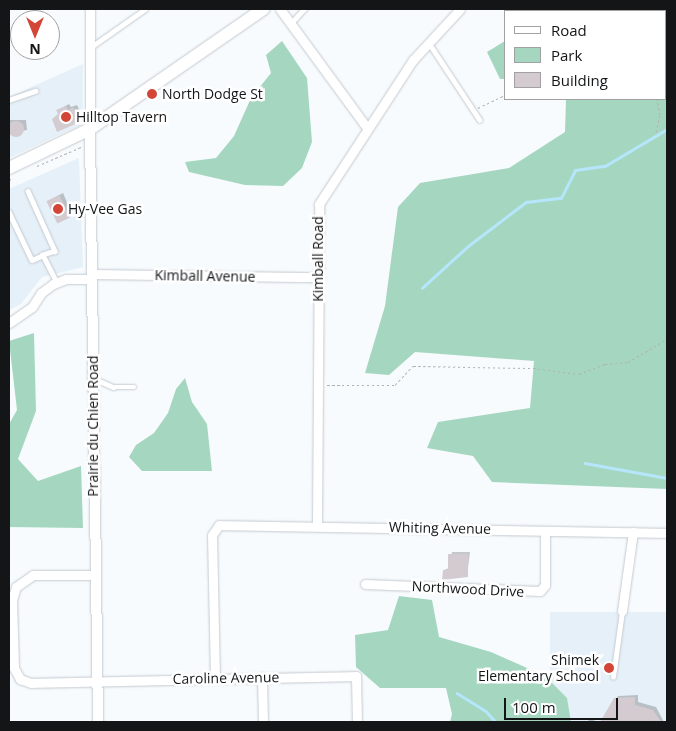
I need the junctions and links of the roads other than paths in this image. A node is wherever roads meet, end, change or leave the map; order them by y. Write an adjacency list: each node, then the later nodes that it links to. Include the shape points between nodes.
1 (90, 9): 9 (street)
2 (145, 9): 9 (lane)
3 (280, 9): 7 (street)
4 (304, 9): 7 (lane)
5 (460, 9): 8 (street, Kimball Road)
6 (261, 10): 14 (main road)
7 (290, 24): 13 (street)
8 (428, 42): 12 (lane); 13 (street, Kimball Road)
9 (90, 48): 14 (street)
10 (35, 91): 11 (lane)
11 (9, 100)
12 (480, 120)
13 (367, 128): 20 (street, Kimball Road, via 319,204)
14 (90, 129): 15 (main road); 19 (street, Prairie du Chien Road)
15 (9, 168)
16 (28, 191): 18 (lane, via 55,251)
17 (9, 212): 18 (lane, via 32,260)
18 (43, 255): 21 (lane)
19 (92, 277): 20 (street, Kimball Avenue); 21 (street, Kimball Avenue); 23 (street, Prairie du Chien Road)
20 (318, 277): 25 (street, Kimball Road)
21 (57, 283): 22 (street, via 41,293 32,307)
22 (9, 323)
23 (92, 378): 24 (lane, via 112,387); 29 (street, Prairie du Chien Road)
24 (134, 387)
25 (318, 525): 26 (street, Whiting Avenue); 35 (street, Whiting Avenue, via 214,528)
26 (545, 531): 27 (street, Whiting Avenue); 30 (street, Northwood Drive, via 545,585 540,591)
27 (633, 532): 28 (street, Whiting Avenue); 32 (street)
28 (667, 533)
29 (94, 575): 31 (street, via 26,578 16,587); 36 (street, Prairie du Chien Road)
30 (365, 584)
31 (10, 606): 36 (street, Caroline Avenue, via 14,668 20,679 31,683)
32 (622, 611): 34 (lane)
33 (262, 677): 35 (street, Caroline Avenue); 38 (street); 39 (street, Caroline Avenue, via 356,676)
34 (613, 677)
35 (215, 678): 36 (street, Caroline Avenue)
36 (97, 682): 37 (street, Prairie du Chien Road)
37 (98, 722)
38 (263, 722)
39 (357, 722)

